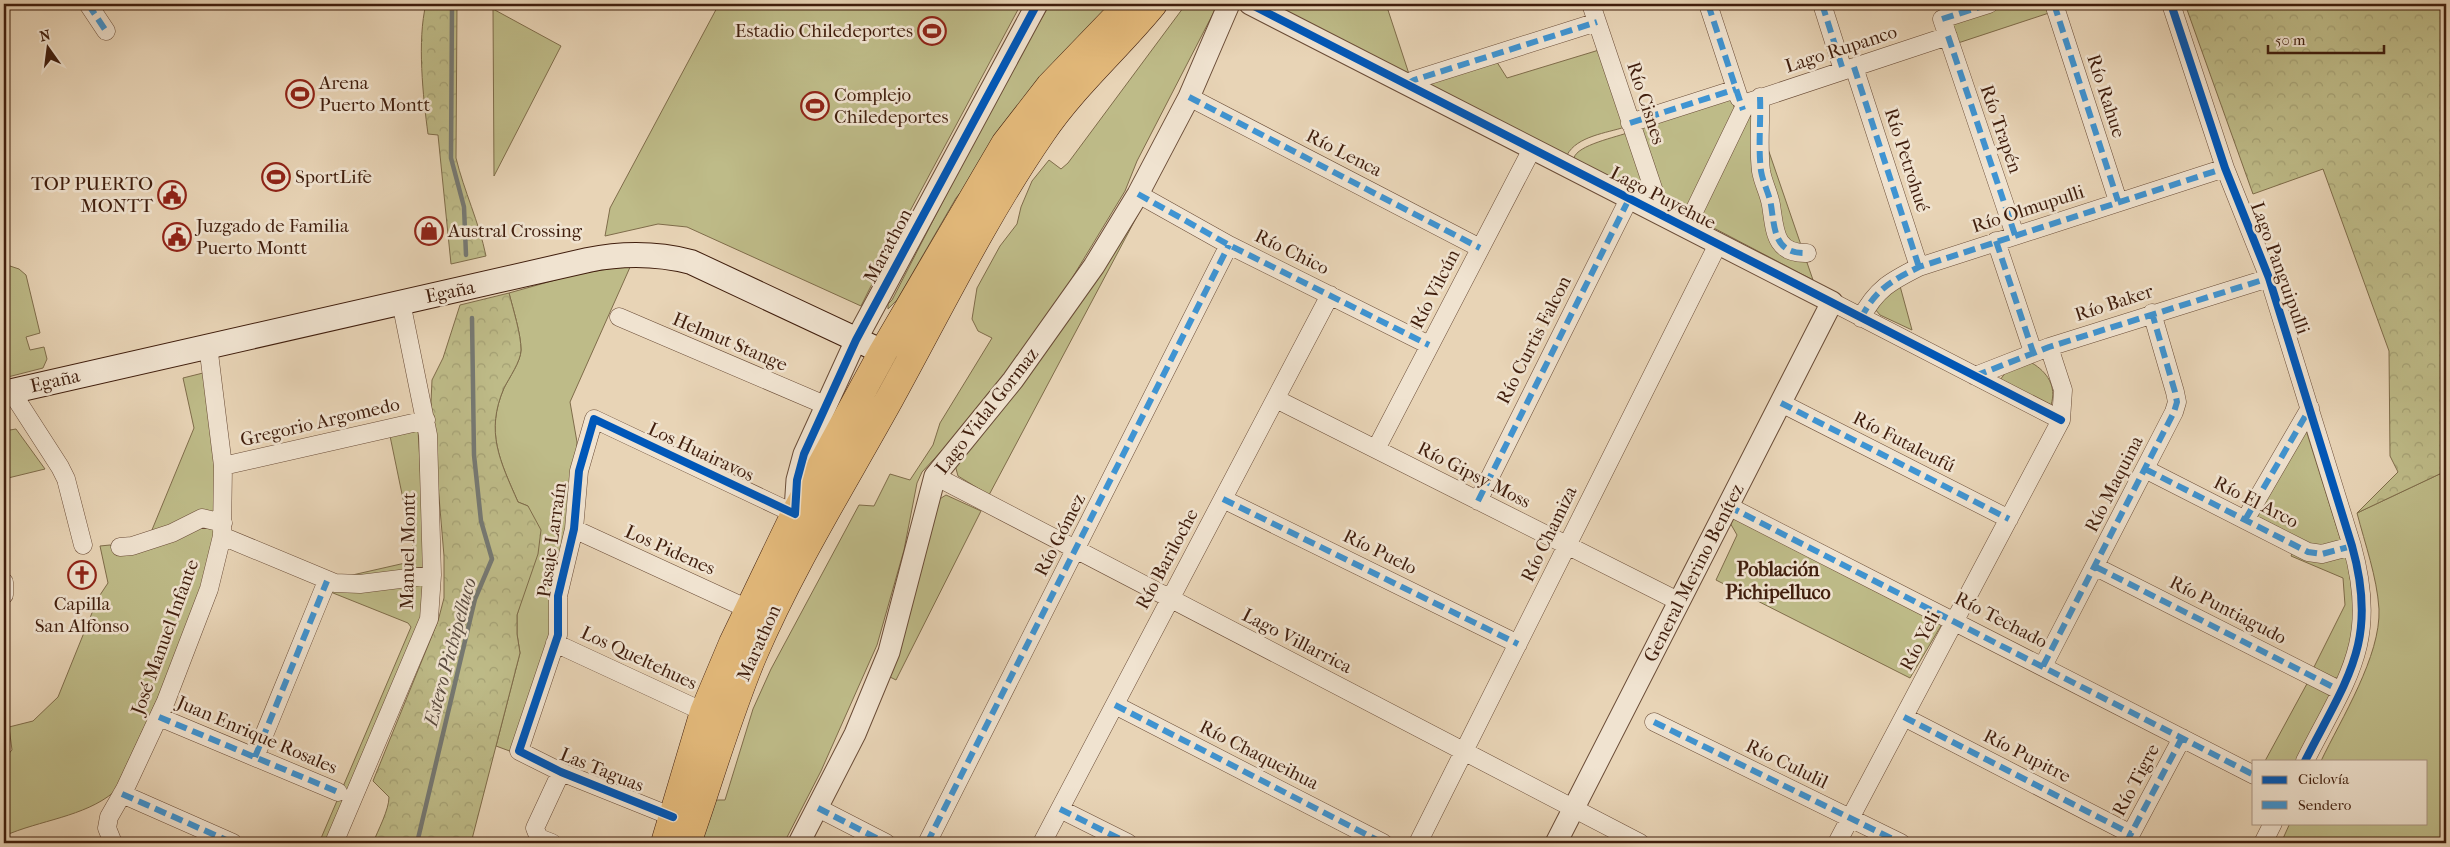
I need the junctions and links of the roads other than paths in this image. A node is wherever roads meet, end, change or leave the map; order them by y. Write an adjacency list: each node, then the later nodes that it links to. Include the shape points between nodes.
1 (88, 4): 14 (street)
2 (1037, 4): 45 (street, Marathon)
3 (1129, 4): 49 (main road, Marathon, via 1050,86 1005,144)
4 (1153, 4): 44 (main road, Marathon, via 1074,90 1042,131)
5 (1230, 4): 19 (street, Lago Vidal Gormaz)
6 (1591, 4): 13 (street, Río Cisnes)
7 (1708, 4): 18 (street)
8 (1822, 4): 16 (street, Río Petrohué)
9 (1989, 4): 15 (street, via 1942,18)
10 (2054, 4): 27 (street, Río Rahue)
11 (2170, 4): 24 (street, Lago Panguipulli)
12 (1265, 7): 17 (street, Lago Puyehue)
13 (1597, 22): 17 (street); 22 (street, Río Cisnes)
14 (106, 31)
15 (1948, 36): 16 (street, Lago Rupanco); 30 (street, Río Trapén)
16 (1848, 68): 20 (street, Lago Rupanco); 36 (street, Río Petrohué)
17 (1407, 84): 23 (street, Lago Puyehue)
18 (1736, 89): 21 (street); 22 (street)
19 (1189, 96): 25 (street, Lago Vidal Gormaz); 34 (street, Río Lenca)
20 (1760, 98): 21 (street, Lago Rupanco, via 1749,102); 35 (street, via 1761,172 1773,224 1782,244 1789,250)
21 (1743, 110): 29 (street)
22 (1630, 123): 28 (street, Río Cisnes)
23 (1532, 149): 26 (street, Lago Puyehue); 34 (street, Río Vilcún)
24 (2226, 168): 27 (street, Río Olmupulli); 37 (street, Lago Panguipulli)
25 (1138, 194): 32 (street, Río Chico); 63 (street, Lago Vidal Gormaz, via 1049,332)
26 (1629, 199): 28 (street, Lago Puyehue); 65 (street, Río Curtis Falcon)
27 (2118, 201): 30 (street, Río Olmupulli)
28 (1662, 215): 29 (street, Lago Puyehue)
29 (1686, 228): 33 (street, Lago Puyehue)
30 (2015, 235): 31 (street, Río Olmupulli)
31 (1996, 241): 36 (street, Río Olmupulli); 48 (street)
32 (1229, 244): 38 (street, Río Chico); 76 (street, Río Gómez)
33 (1718, 244): 40 (street, Lago Puyehue); 73 (street, Río Chamiza)
34 (1480, 248): 47 (street, Río Vilcún)
35 (1807, 253)
36 (1919, 267): 43 (street, Río Olmupulli, via 1881,289 1870,300)
37 (2269, 278): 41 (street, Río Baker); 56 (street, Lago Panguipulli)
38 (1330, 295): 47 (street, Río Chico); 53 (street, Río Bariloche)
39 (401, 302): 45 (main road, Egaña, via 608,256 652,255 691,262); 46 (main road, Egaña); 58 (street, Manuel Montt)
40 (1832, 302): 43 (street, Lago Puyehue); 54 (street, General Merino Benítez)
41 (2152, 313): 48 (street, Río Baker); 62 (street, Río Maquina, via 2177,402)
42 (619, 317): 55 (street, Helmut Stange)
43 (1861, 318): 50 (street, Lago Puyehue)
44 (924, 336): 49 (main road, via 907,346); 51 (main road, Marathon)
45 (856, 340): 49 (main road, Egaña); 55 (street, Marathon)
46 (208, 345): 52 (main road, Egaña); 61 (street, José Manuel Infante)
47 (1429, 345): 60 (street, Río Vilcún)
48 (2041, 350): 50 (street, Río Baker); 59 (street, Río Yeli, via 2063,390)
49 (883, 352): 51 (main road, via 895,377); 67 (main road, Marathon)
50 (1975, 376): 59 (street, Lago Puyehue)
51 (894, 391): 116 (main road, Marathon, via 797,562 760,638 726,724)
52 (7, 392): 72 (street, via 60,467)
53 (1276, 399): 60 (street, Río Gipsy Moss); 64 (street, Río Bariloche)
54 (1781, 403): 66 (street, General Merino Benítez); 68 (street, Río Futaleufú)
55 (825, 405): 67 (street, Marathon, via 804,454 797,480)
56 (2310, 408): 69 (street); 74 (street, Lago Panguipulli)
57 (594, 419): 67 (street, Los Huairavos); 71 (street, Pasaje Larraín, via 579,471)
58 (426, 420): 61 (street, Gregorio Argomedo); 78 (street, Manuel Montt)
59 (2061, 420): 68 (street, Río Yeli)
60 (1376, 449): 65 (street, Río Gipsy Moss)
61 (223, 466): 70 (street, José Manuel Infante)
62 (2145, 469): 69 (street, Río El Arco); 77 (street, Río Maquina)
63 (935, 476): 76 (street, Lago Villarrica); 104 (street, Lago Vidal Gormaz, via 889,652 855,734)
64 (1223, 499): 82 (street, Río Bariloche); 87 (street, Río Puelo)
65 (1478, 501): 73 (street, Río Gipsy Moss)
66 (1728, 506): 83 (street, General Merino Benítez); 85 (street, Río Techado)
67 (795, 514): 84 (main road, Marathon)
68 (2009, 519): 85 (street, Río Yeli)
69 (2244, 520): 74 (street, Río El Arco, via 2308,552 2322,554)
70 (222, 529): 75 (street, via 202,518 172,533); 80 (street); 92 (street, José Manuel Infante, via 209,589)
71 (574, 530): 84 (street, Los Pidenes); 86 (street, Pasaje Larraín, via 561,580)
72 (83, 544)
73 (1567, 546): 83 (street, Río Gipsy Moss); 87 (street, Río Chamiza)
74 (2352, 546): 89 (street, Lago Panguipulli, via 2362,585 2363,624 2356,660)
75 (120, 547)
76 (1076, 550): 82 (street, Lago Villarrica); 119 (street, Río Gómez)
77 (2096, 567): 88 (street, Río Maquina); 89 (street, Río Puntiagudo)
78 (432, 575): 80 (street, via 360,584); 113 (street, Manuel Montt, via 425,632)
79 (4, 582): 81 (street)
80 (327, 582): 98 (street)
81 (4, 595)
82 (1170, 600): 90 (street, Río Bariloche); 97 (street, Lago Villarrica)
83 (1680, 602): 106 (street, General Merino Benítez)
84 (748, 608): 91 (main road, Marathon)
85 (1955, 621): 88 (street, Río Techado); 93 (street, Río Yeli)
86 (555, 643): 91 (street, Los Queltehues); 96 (street, Pasaje Larraín)
87 (1518, 644): 97 (street, Río Chamiza)
88 (2043, 666): 95 (street, Río Techado)
89 (2340, 691): 99 (street, Lago Panguipulli)
90 (1115, 705): 105 (street, Río Bariloche); 122 (street, Río Chaqueihua)
91 (704, 712): 107 (main road, Marathon)
92 (159, 717): 98 (street, Juan Enrique Rosales); 103 (street, José Manuel Infante)
93 (1904, 717): 108 (street, Río Yeli); 110 (street, Río Pupitre)
94 (1654, 722): 108 (street, Río Cululil)
95 (2182, 738): 101 (street, Río Techado); 110 (street, Río Tigre)
96 (519, 751): 100 (street, Las Taguas)
97 (1464, 752): 106 (street, Lago Villarrica); 123 (street, Río Chamiza)
98 (255, 757): 102 (street, Juan Enrique Rosales)
99 (2306, 760)
100 (561, 772): 107 (street, Las Taguas); 114 (street, via 535,828 538,838)
101 (2252, 774)
102 (338, 792)
103 (122, 794): 111 (street, José Manuel Infante, via 109,817 107,828); 112 (street)
104 (818, 808): 117 (street, Lago Vidal Gormaz); 118 (street)
105 (1060, 809): 120 (street, Río Bariloche); 121 (street)
106 (1574, 809): 124 (street, General Merino Benítez); 125 (street, Lago Villarrica)
107 (673, 817): 115 (main road, Marathon)
108 (1850, 818): 126 (street, Río Yeli); 127 (street, Río Cululil)
109 (2272, 824): 128 (street)
110 (2129, 838)
111 (113, 843)
112 (233, 843)
113 (334, 843)
114 (552, 843)
115 (665, 843)
116 (687, 843)
117 (799, 843)
118 (886, 843)
119 (927, 843)
120 (1042, 843)
121 (1128, 843)
122 (1383, 843)
123 (1418, 843)
124 (1556, 843)
125 (1640, 843)
126 (1836, 843)
127 (1901, 843)
128 (2263, 843)

